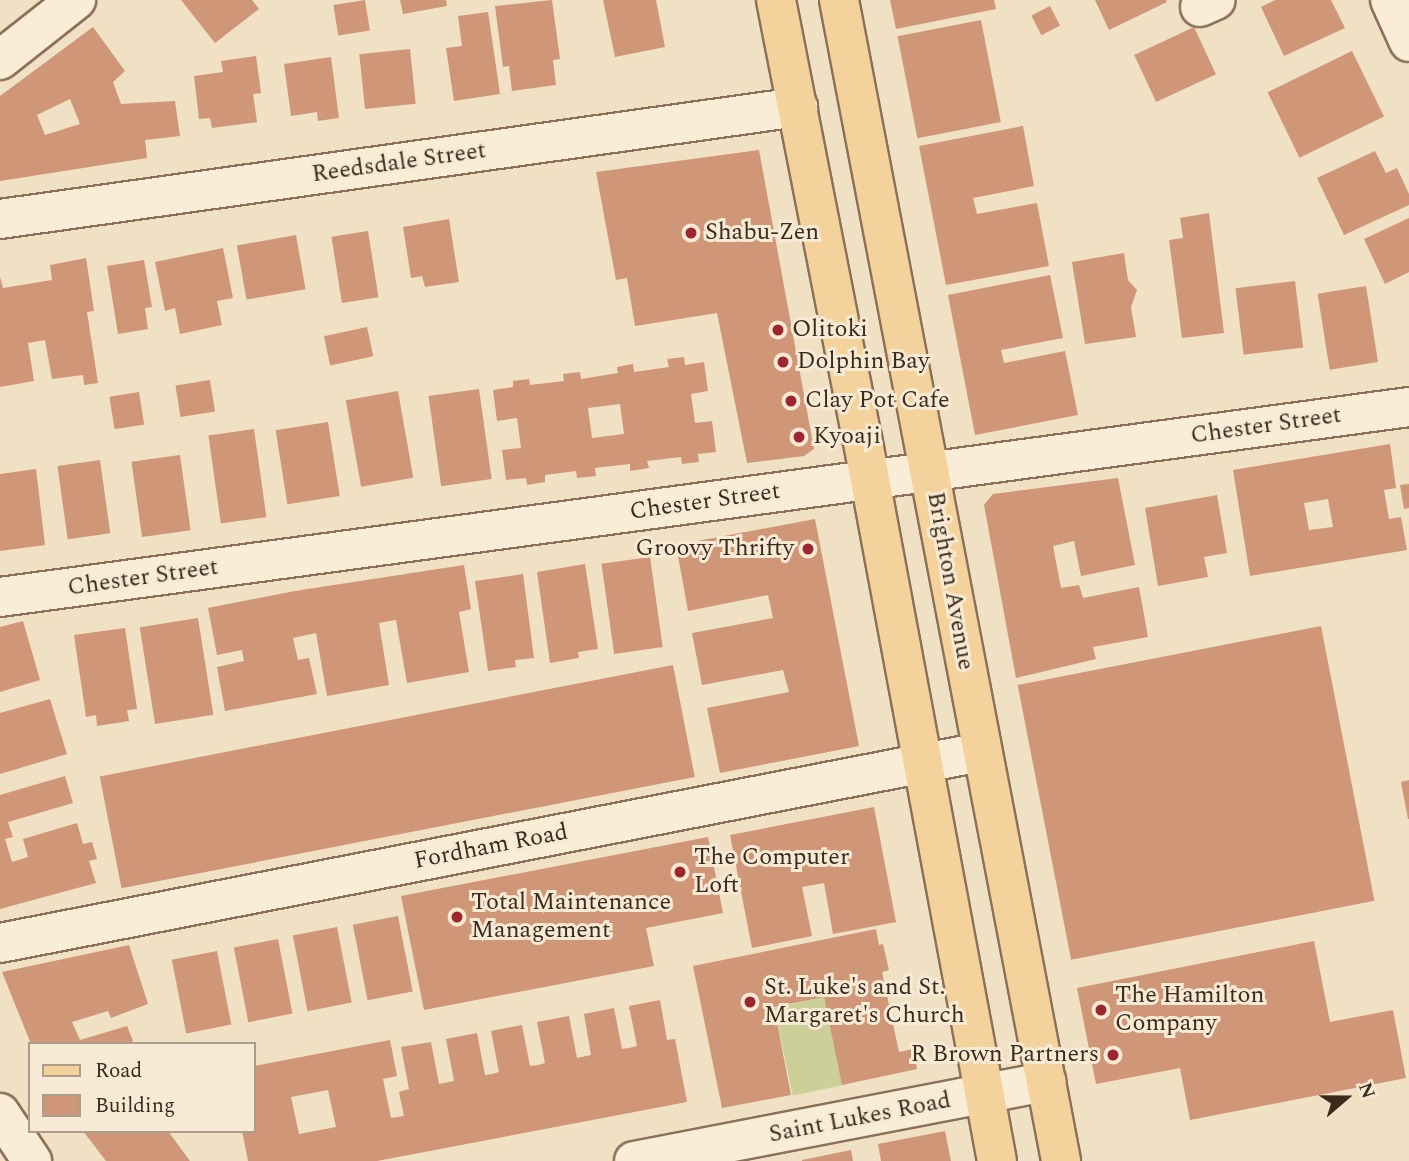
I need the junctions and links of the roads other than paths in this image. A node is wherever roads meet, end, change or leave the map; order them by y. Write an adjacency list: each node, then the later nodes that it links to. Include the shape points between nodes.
1 (76, 0): 6 (street)
2 (776, 0): 7 (main road)
3 (839, 0): 10 (main road, Brighton Avenue)
4 (1390, 0): 5 (street)
5 (1409, 41)
6 (0, 60)
7 (798, 107): 8 (street, Reedsdale Street); 11 (main road)
8 (0, 219)
9 (1409, 407): 10 (street, Chester Street)
10 (930, 473): 11 (street, Chester Street); 13 (main road, Brighton Avenue)
11 (870, 480): 12 (street, Chester Street); 14 (main road)
12 (0, 597)
13 (981, 752): 14 (street, Fordham Road); 16 (main road, Brighton Avenue)
14 (921, 764): 15 (street, Fordham Road); 17 (main road)
15 (0, 943)
16 (1046, 1082): 17 (street, Saint Lukes Road); 22 (main road, Brighton Avenue)
17 (984, 1094): 20 (street, Saint Lukes Road); 21 (main road)
18 (0, 1112): 19 (street)
19 (32, 1161)
20 (634, 1161)
21 (997, 1161)
22 (1061, 1161)

